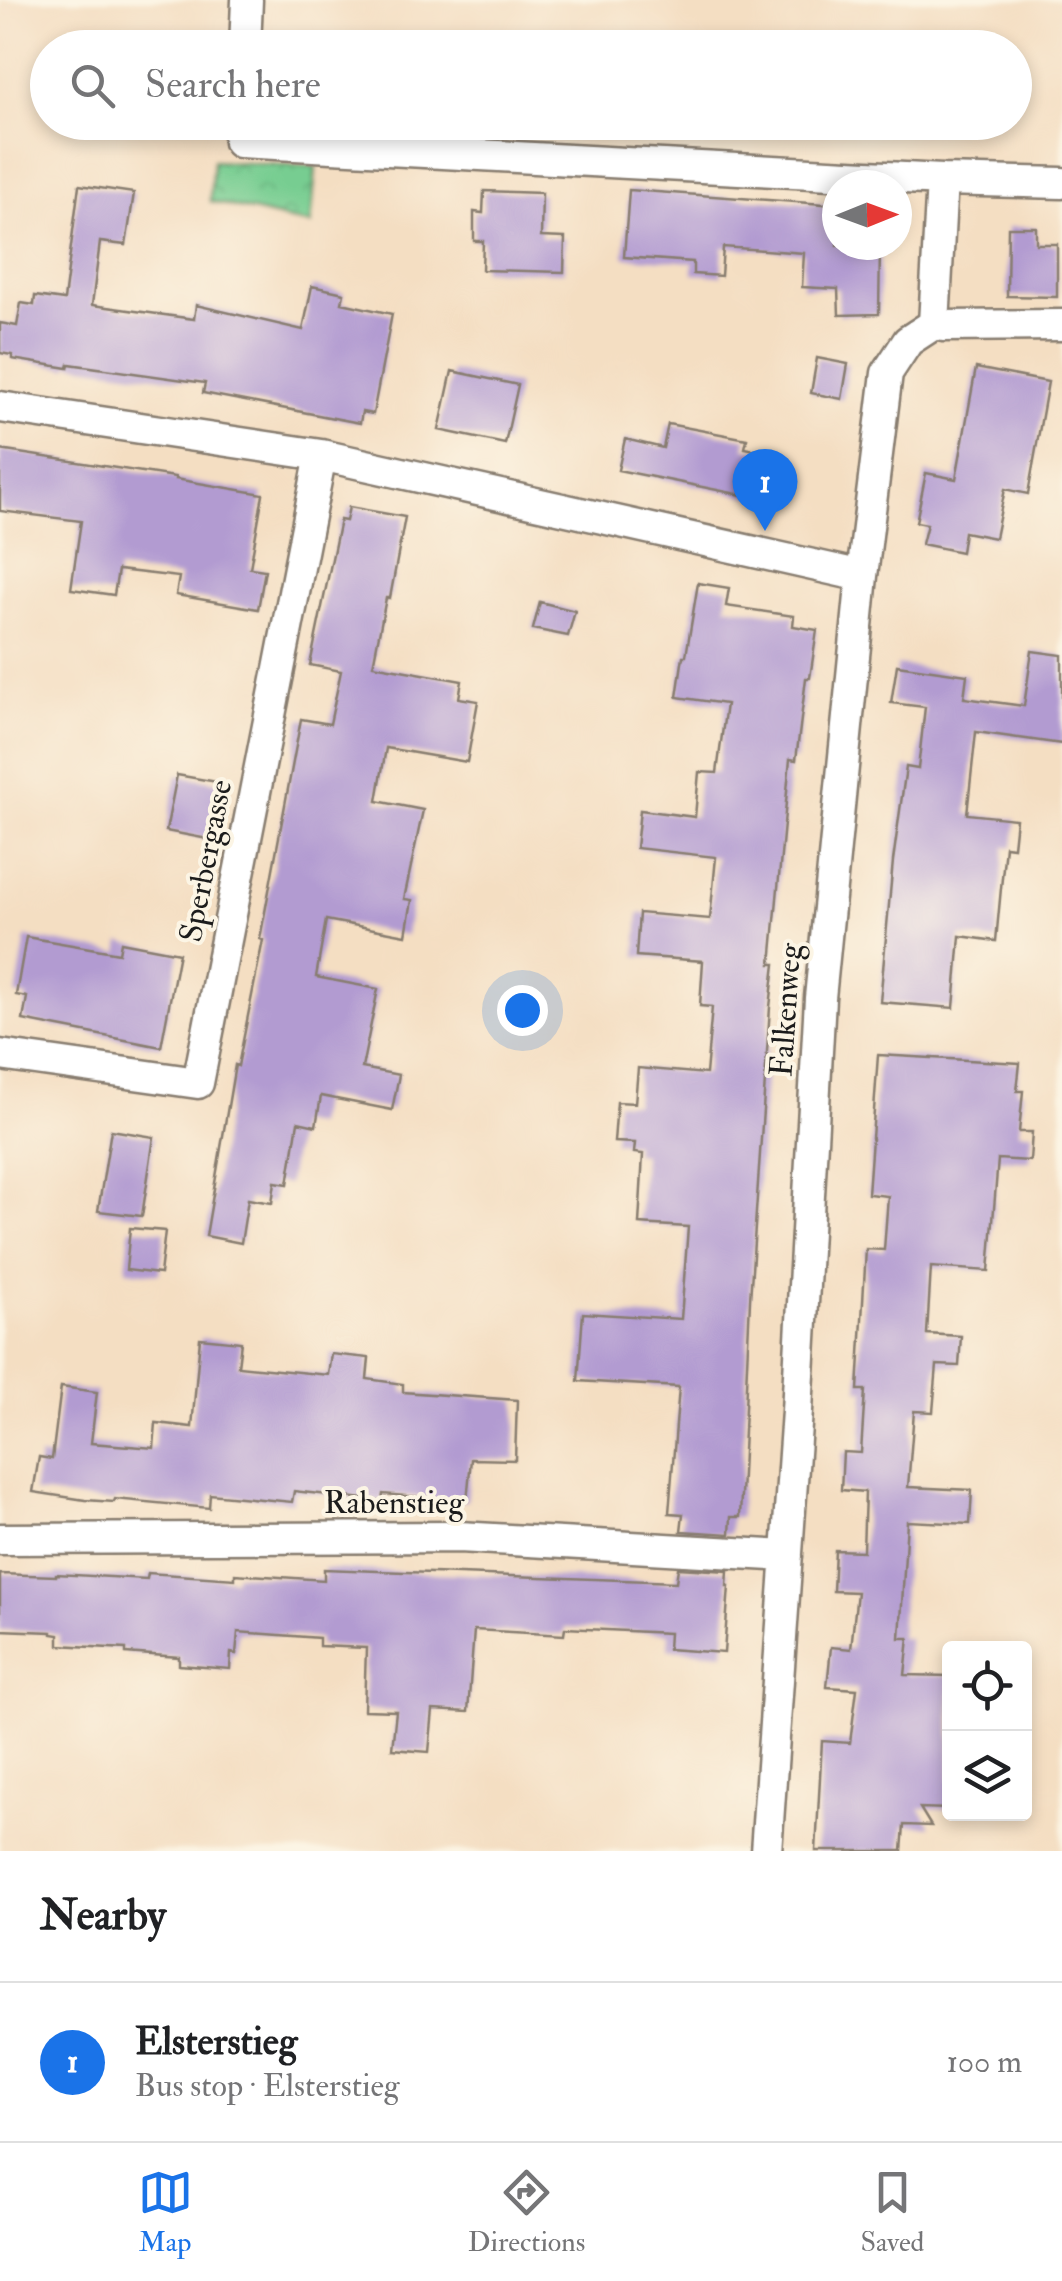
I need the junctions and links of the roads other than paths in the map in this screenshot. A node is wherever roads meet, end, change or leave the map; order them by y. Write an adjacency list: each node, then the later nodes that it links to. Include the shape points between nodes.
1 (248, 0): 2 (street)
2 (246, 30)
3 (239, 140): 4 (street)
4 (942, 180): 5 (street); 6 (street)
5 (1062, 183)
6 (934, 324): 7 (street); 10 (street, Falkenweg, via 908,341 887,373)
7 (1062, 326)
8 (0, 406): 9 (street)
9 (321, 456): 10 (street); 11 (street, Sperbergasse, via 198,1083)
10 (862, 576): 13 (street, Falkenweg, via 820,998)
11 (0, 1055)
12 (0, 1539): 13 (street, Rabenstieg, via 459,1537)
13 (787, 1556): 14 (street, Falkenweg)
14 (766, 1851)

